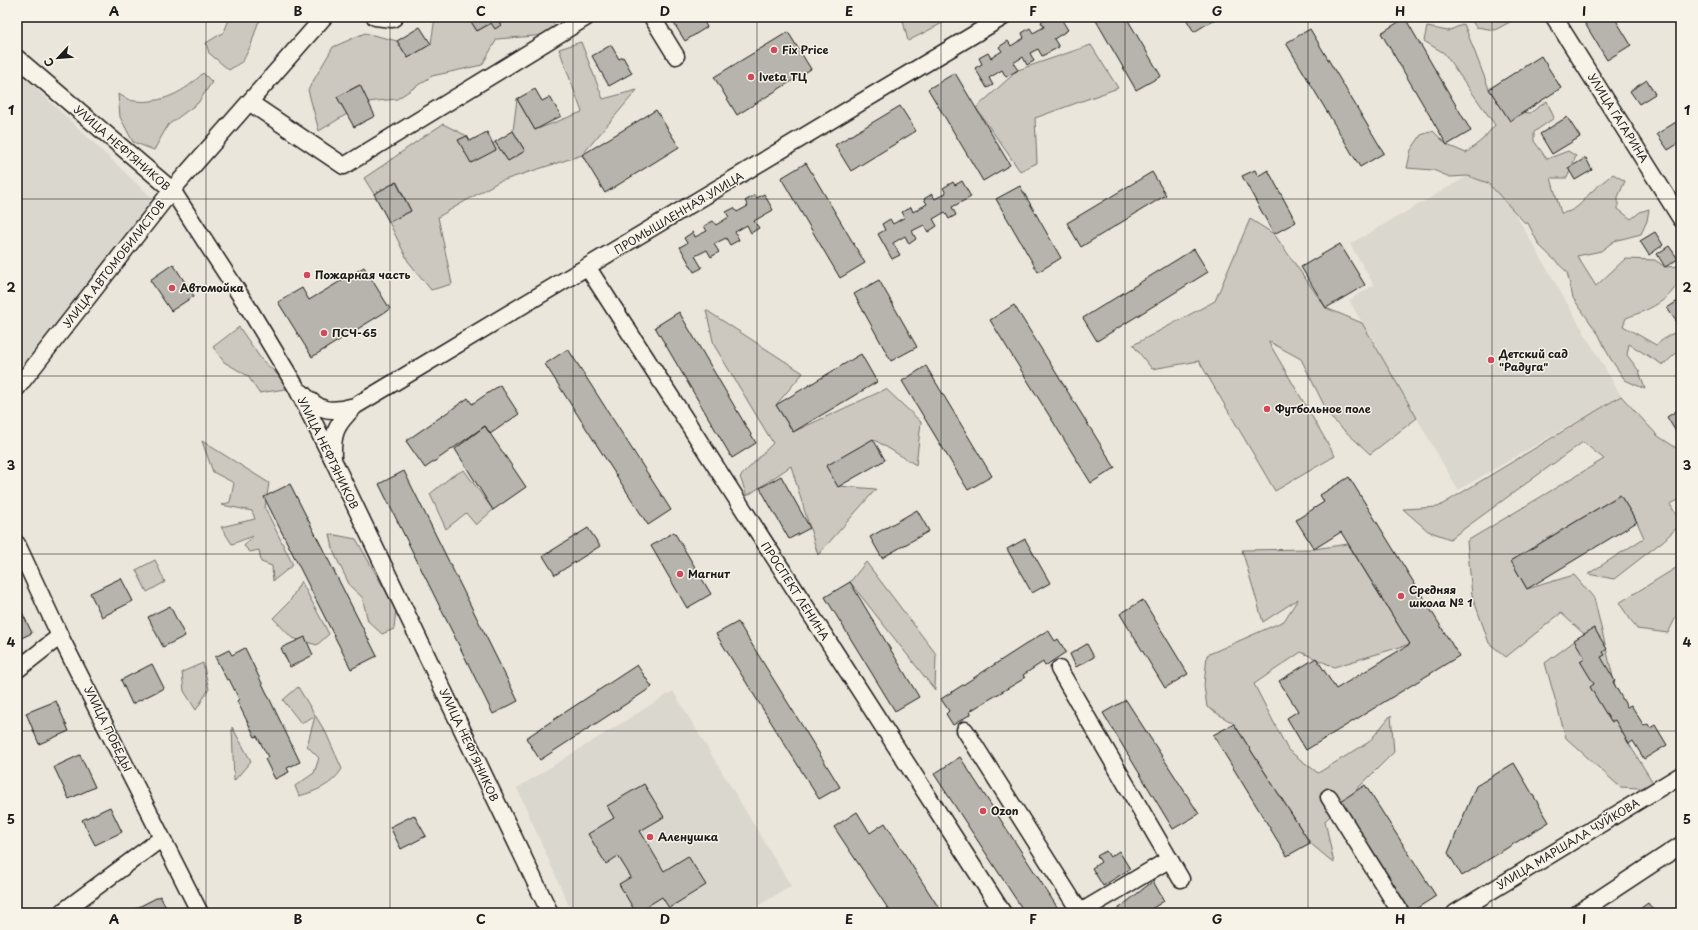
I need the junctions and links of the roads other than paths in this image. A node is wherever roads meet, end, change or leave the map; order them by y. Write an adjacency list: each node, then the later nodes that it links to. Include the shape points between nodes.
1 (324, 17): 10 (street, УЛИЦА АВТОМОБИЛИСТОВ)
2 (376, 17): 3 (street)
3 (395, 17)
4 (587, 17): 10 (street, via 344,166)
5 (652, 17): 8 (street)
6 (1003, 17): 13 (street, ПРОМЫШЛЕННАЯ УЛИЦА)
7 (1554, 17): 12 (street, УЛИЦА ГАГАРИНА)
8 (676, 56)
9 (17, 58): 11 (street, УЛИЦА НЕФТЯНИКОВ)
10 (249, 102): 11 (street, УЛИЦА АВТОМОБИЛИСТОВ)
11 (172, 190): 14 (street, УЛИЦА НЕФТЯНИКОВ); 15 (street, УЛИЦА АВТОМОБИЛИСТОВ)
12 (1681, 219)
13 (588, 268): 16 (street, ПРОМЫШЛЕННАЯ УЛИЦА); 32 (street, ПРОСПЕКТ ЛЕНИНА)
14 (296, 387): 16 (street, ПРОМЫШЛЕННАЯ УЛИЦА, via 312,403 325,410 335,412); 17 (street, УЛИЦА НЕФТЯНИКОВ)
15 (17, 388)
16 (355, 406): 17 (street, ПРОМЫШЛЕННАЯ УЛИЦА, via 335,429)
17 (334, 462): 31 (street, УЛИЦА НЕФТЯНИКОВ)
18 (17, 544): 19 (street, УЛИЦА ПОБЕДЫ)
19 (60, 636): 21 (street); 25 (street, УЛИЦА ПОБЕДЫ)
20 (1059, 669): 27 (street)
21 (17, 670)
22 (965, 730): 33 (street)
23 (1681, 775): 35 (street, УЛИЦА МАРШАЛА ЧУЙКОВА)
24 (1329, 797): 34 (street)
25 (162, 838): 29 (street); 30 (street, УЛИЦА ПОБЕДЫ)
26 (1681, 845): 36 (street)
27 (1170, 859): 28 (street); 33 (street)
28 (1181, 879)
29 (61, 913)
30 (200, 913)
31 (550, 913)
32 (1003, 913)
33 (1080, 913)
34 (1401, 913)
35 (1455, 913)
36 (1578, 913)

